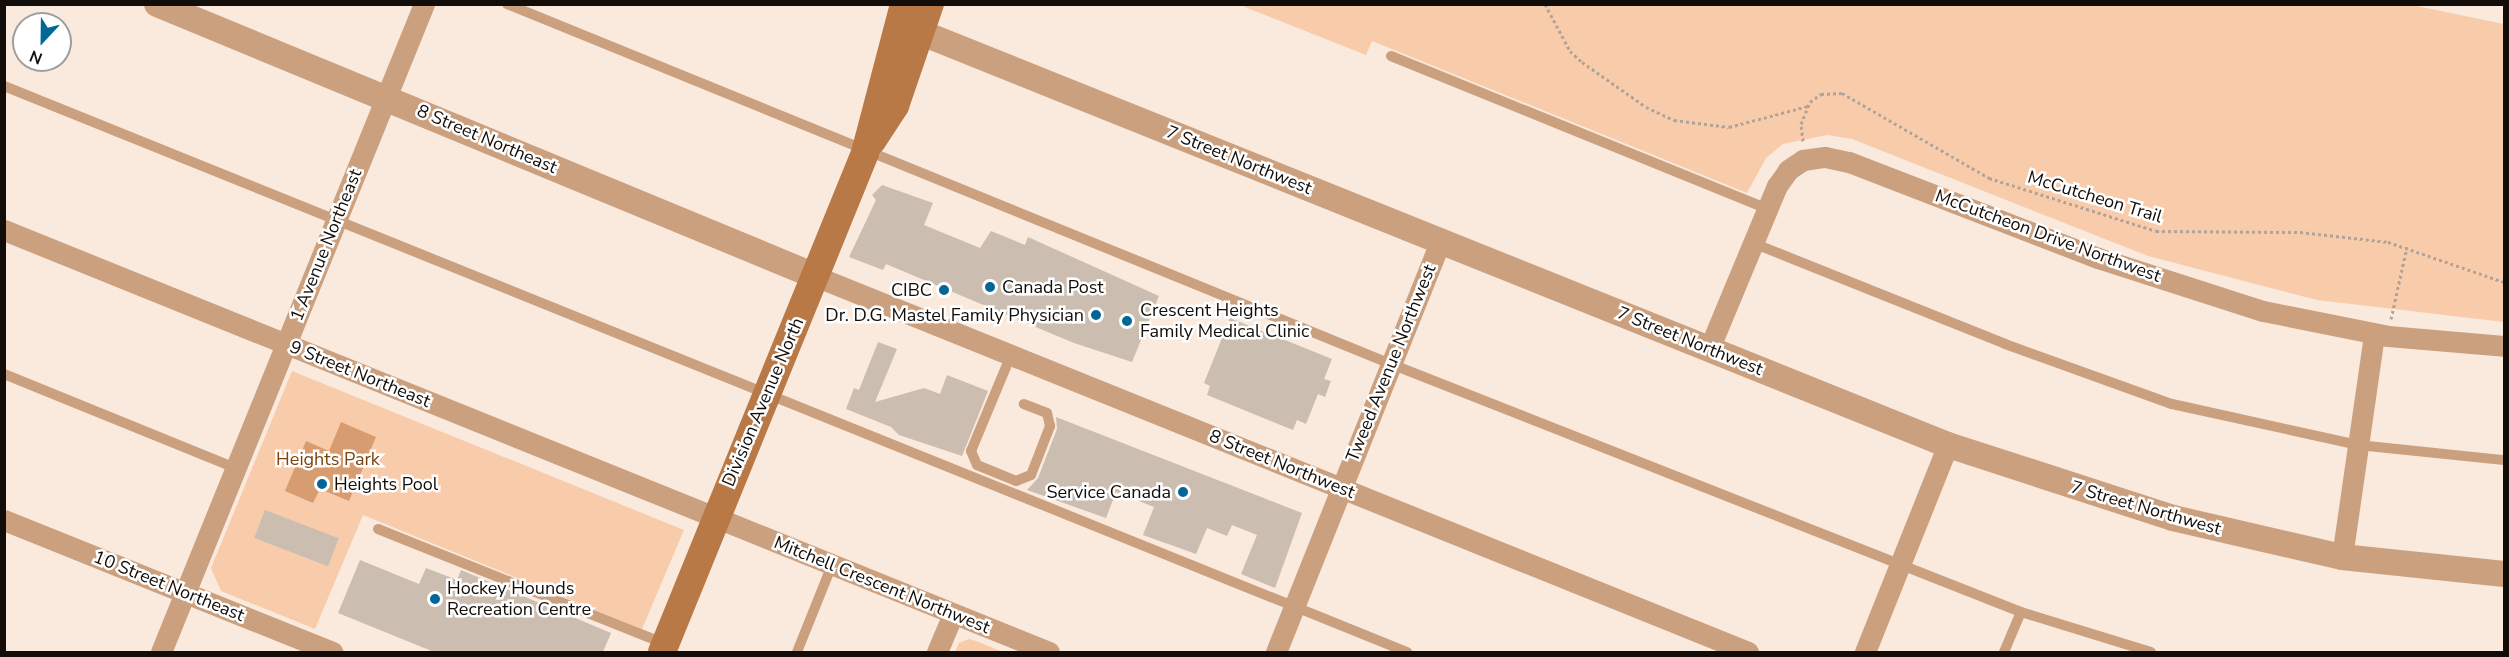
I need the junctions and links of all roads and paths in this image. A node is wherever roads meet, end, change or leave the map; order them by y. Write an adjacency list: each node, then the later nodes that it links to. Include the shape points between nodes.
1 (157, 4): 9 (street, 8 Street Northeast)
2 (423, 4): 9 (street, 1 Avenue Northeast)
3 (507, 4): 11 (lane)
4 (930, 4): 6 (main road, Division Avenue North)
5 (1545, 4): 10 (path, McCutcheon Trail, via 1570,51 1582,62 1646,107 1674,120 1729,127)
6 (909, 20): 11 (main road, Division Avenue North, via 895,106); 16 (street, 7 Street Northwest)
7 (1391, 56): 13 (lane)
8 (4, 86): 14 (lane)
9 (386, 97): 14 (street, 1 Avenue Northeast); 19 (street, 8 Street Northeast)
10 (1808, 106): 12 (path, via 1801,131); 18 (path, McCutcheon Trail, via 1821,94 1842,93 1980,174 2156,231 2310,233)
11 (865, 153): 19 (main road, Division Avenue North); 26 (lane)
12 (1811, 159): 13 (street, via 1788,170); 21 (street, McCutcheon Drive Northwest, via 1849,162 2098,258 2263,311)
13 (1767, 209): 17 (street)
14 (336, 220): 22 (street, 1 Avenue Northeast); 28 (lane)
15 (4, 230): 22 (street, 9 Street Northeast)
16 (1440, 241): 24 (street, 7 Street Northwest); 26 (street, Tweed Avenue Northwest)
17 (1753, 243): 24 (street); 31 (lane, via 2005,344 2172,404)
18 (2407, 247): 20 (path, McCutcheon Trail); 21 (path)
19 (815, 276): 25 (street, 8 Street Northwest); 28 (main road, Division Avenue North)
20 (2505, 282)
21 (2380, 335): 23 (street, McCutcheon Drive Northwest); 31 (street)
22 (286, 344): 33 (street, 1 Avenue Northeast); 35 (street, 9 Street Northeast)
23 (2505, 346)
24 (1709, 349): 30 (street, 7 Street Northwest)
25 (1011, 355): 29 (lane, via 971,451 977,465 1016,481 1031,475 1050,426 1047,413); 34 (street, 8 Street Northwest)
26 (1391, 364): 34 (street, Tweed Avenue Northwest); 39 (lane)
27 (4, 374): 33 (lane)
28 (767, 394): 35 (main road, Division Avenue North); 43 (lane)
29 (1024, 404)
30 (1948, 445): 38 (street, 7 Street Northwest, via 2173,518); 39 (street)
31 (2358, 445): 32 (lane); 38 (street)
32 (2505, 460)
33 (236, 468): 42 (street, 1 Avenue Northeast)
34 (1341, 488): 43 (street, Tweed Avenue Northwest); 46 (street, 8 Street Northwest)
35 (715, 517): 40 (street, Mitchell Crescent Northwest); 47 (main road, Division Avenue North)
36 (4, 520): 42 (street, 10 Street Northeast)
37 (378, 529): 47 (lane)
38 (2342, 557): 41 (street, 7 Street Northwest)
39 (1900, 564): 44 (lane); 56 (street)
40 (832, 565): 45 (street, Mitchell Crescent Northwest); 50 (lane)
41 (2505, 574)
42 (185, 593): 48 (street, 1 Avenue Northeast); 49 (street, 10 Street Northeast)
43 (1294, 607): 53 (street, Tweed Avenue Northwest); 54 (lane)
44 (2021, 612): 57 (lane); 58 (lane)
45 (953, 614): 51 (street); 52 (street, Mitchell Crescent Northwest)
46 (1722, 647): 55 (street, 8 Street Northwest)
47 (664, 648)
48 (161, 652)
49 (333, 652)
50 (797, 652)
51 (937, 652)
52 (1049, 652)
53 (1276, 652)
54 (1407, 652)
55 (1749, 652)
56 (1865, 652)
57 (2004, 652)
58 (2151, 652)

